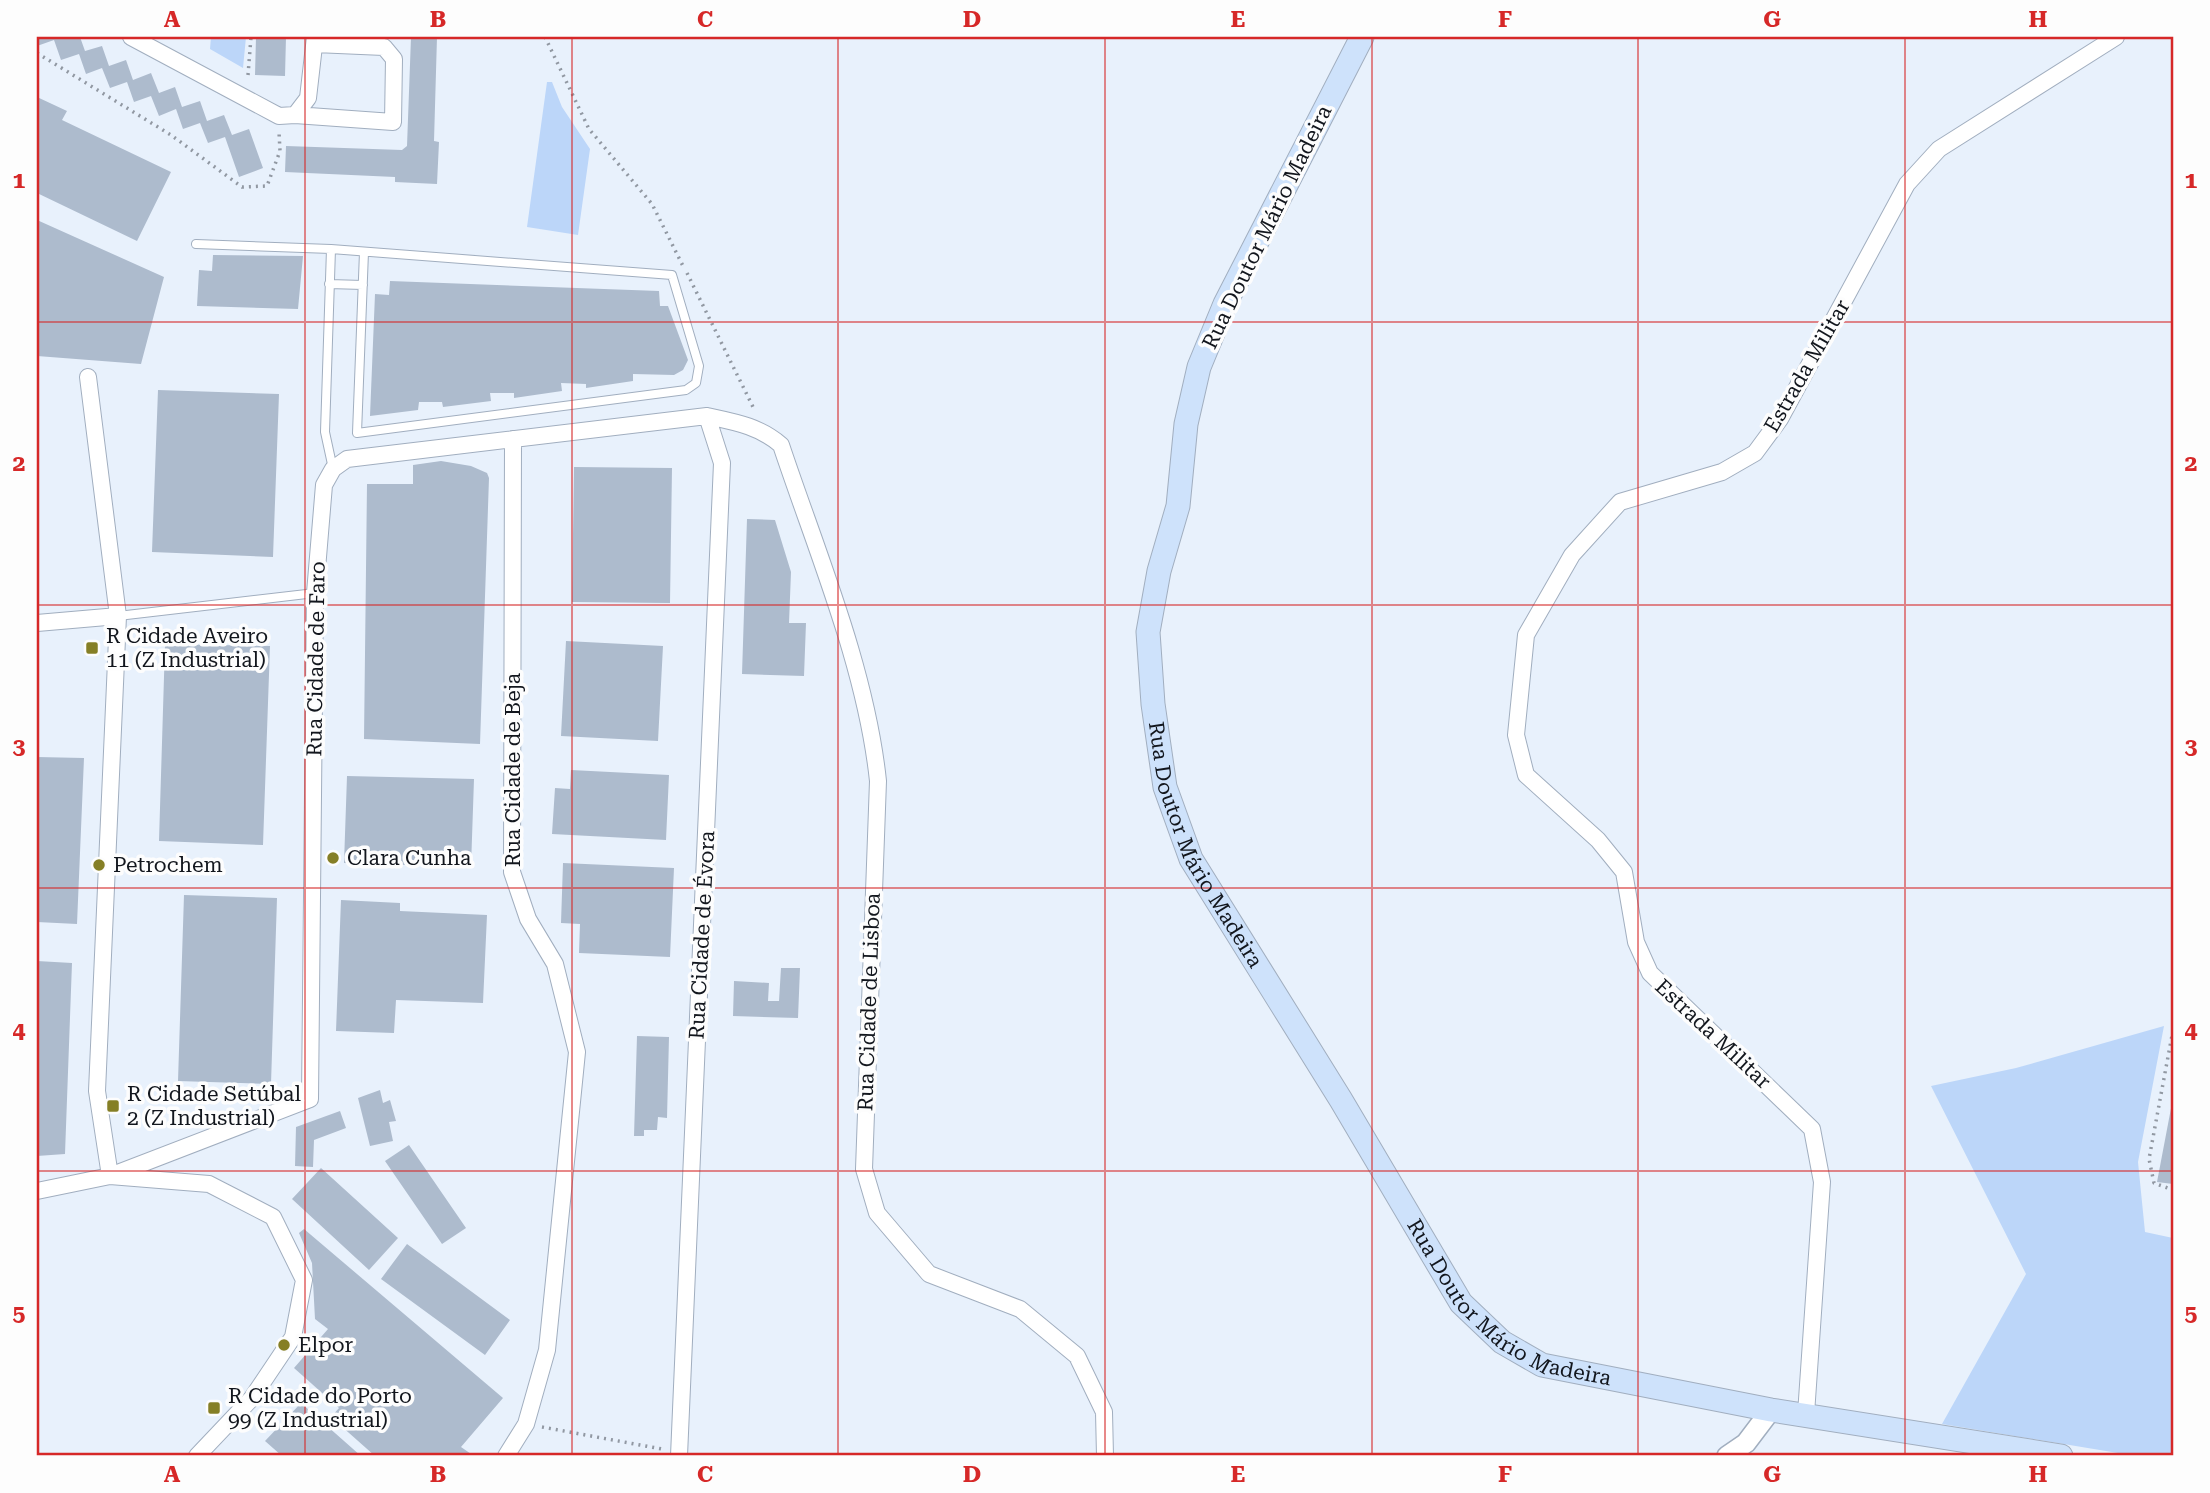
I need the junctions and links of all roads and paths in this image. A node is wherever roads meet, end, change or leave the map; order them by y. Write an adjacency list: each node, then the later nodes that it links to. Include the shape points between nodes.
1 (131, 37): 7 (street)
2 (251, 37): 9 (path)
3 (545, 37): 18 (path, via 589,129 652,204)
4 (1362, 37): 28 (main road, Rua Doutor Mário Madeira, via 1225,304 1199,367 1186,424 1178,506 1148,632 1165,787 1191,859 1461,1303 1502,1342 1542,1365)
5 (2116, 37): 29 (street, Estrada Militar, via 1939,149 1907,184 1780,419 1755,453 1722,472 1620,502 1572,555 1526,635 1516,735 1526,775 1598,840 1624,872 1636,942 1650,973 1812,1129 1822,1182)
6 (315, 40): 10 (street, via 308,98); 10 (street, via 384,47 394,59 393,122)
7 (146, 41): 10 (street)
8 (37, 54): 10 (path, via 171,135 242,187 267,187)
9 (248, 75)
10 (287, 116)
11 (196, 244): 12 (lane)
12 (331, 249): 13 (lane); 14 (lane)
13 (365, 252): 15 (lane); 15 (lane, via 672,275 699,366 696,383 686,390 357,433)
14 (329, 284): 15 (lane); 20 (lane, via 325,432)
15 (363, 285)
16 (88, 376): 22 (street)
17 (707, 416): 18 (street); 19 (street); 31 (street, Rua Cidade de Évora, via 722,476)
18 (765, 431): 34 (street, Rua Cidade de Lisboa, via 781,445 862,689 873,736 878,781 864,1170 877,1213 929,1274 1020,1310 1077,1356 1104,1412)
19 (513, 439): 20 (street, via 346,459); 30 (street, Rua Cidade de Beja, via 512,872 528,919 555,964 577,1052 547,1350)
20 (333, 468): 21 (street, Rua Cidade de Faro, via 324,485)
21 (315, 593): 22 (lane); 25 (street, Rua Cidade de Faro, via 310,1099)
22 (118, 616): 23 (street); 25 (street, via 97,1091)
23 (37, 623)
24 (2173, 1030): 26 (path, via 2149,1159 2154,1183)
25 (110, 1176): 27 (street); 32 (street, via 209,1184 273,1217 304,1280 293,1337 252,1398)
26 (2173, 1190)
27 (37, 1191)
28 (1771, 1410): 29 (main road, Rua Doutor Mário Madeira); 35 (street, via 1746,1443)
29 (1806, 1414): 36 (main road, Rua Doutor Mário Madeira)
30 (526, 1424): 31 (path); 33 (street, Rua Cidade de Beja)
31 (679, 1454)
32 (197, 1456)
33 (506, 1456)
34 (1105, 1456)
35 (1727, 1456)
36 (2055, 1456)

